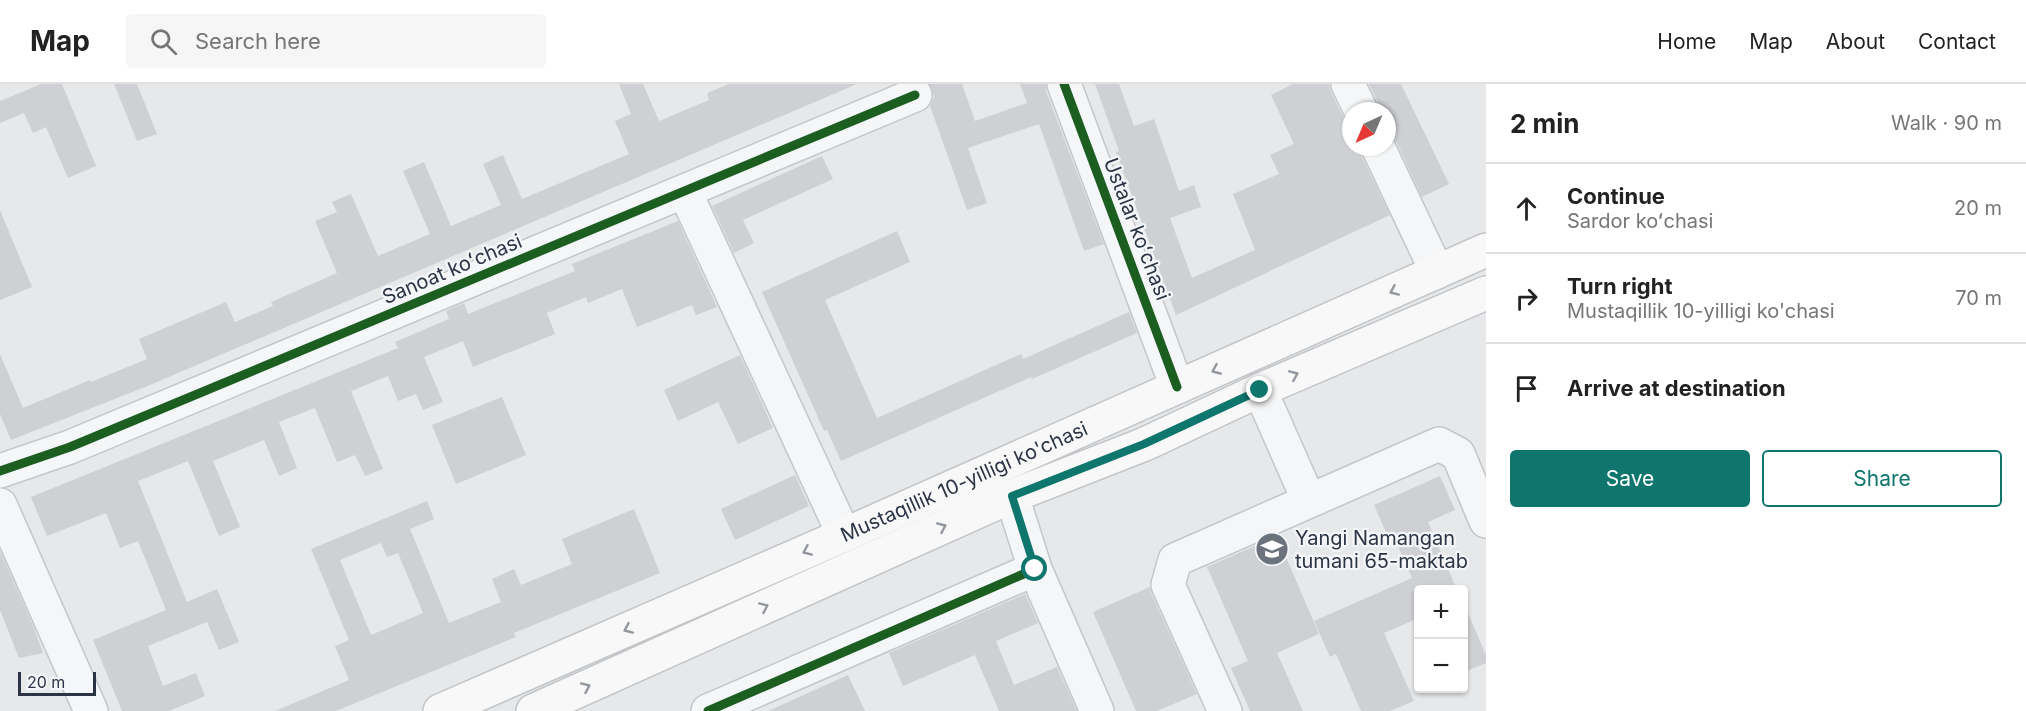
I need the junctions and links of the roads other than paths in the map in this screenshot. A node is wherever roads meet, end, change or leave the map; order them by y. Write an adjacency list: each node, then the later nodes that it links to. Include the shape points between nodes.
1 (1064, 84): 9 (street, Ustalar koʻchasi)
2 (1348, 84): 4 (street)
3 (915, 95): 6 (street, Sanoat koʻchasi)
4 (1357, 102)
5 (1385, 156): 7 (street)
6 (685, 192): 11 (street, Sanoat koʻchasi, via 70,447); 16 (street)
7 (1463, 260): 8 (street); 9 (main road, Mustaqillik 10-yilligi ko'chasi, one-way to 9)
8 (1484, 298): 10 (main road, Mustaqillik 10-yilligi ko'chasi, one-way to 8)
9 (1177, 387): 16 (main road, Mustaqillik 10-yilligi ko'chasi)
10 (1260, 390): 12 (main road, Mustaqillik 10-yilligi ko'chasi, via 1144,444); 13 (street)
11 (0, 471)
12 (1012, 496): 17 (street); 20 (main road, Mustaqillik 10-yilligi ko'chasi, one-way to 12)
13 (1309, 501): 15 (street, via 1439,444 1458,454); 23 (street, via 1175,560 1168,585)
14 (0, 505): 18 (street)
15 (1486, 520)
16 (844, 535): 19 (main road, Mustaqillik 10-yilligi ko'chasi, one-way to 19)
17 (1035, 569): 21 (street); 22 (street)
18 (91, 711)
19 (440, 711)
20 (533, 711)
21 (708, 711)
22 (1097, 711)
23 (1225, 711)

